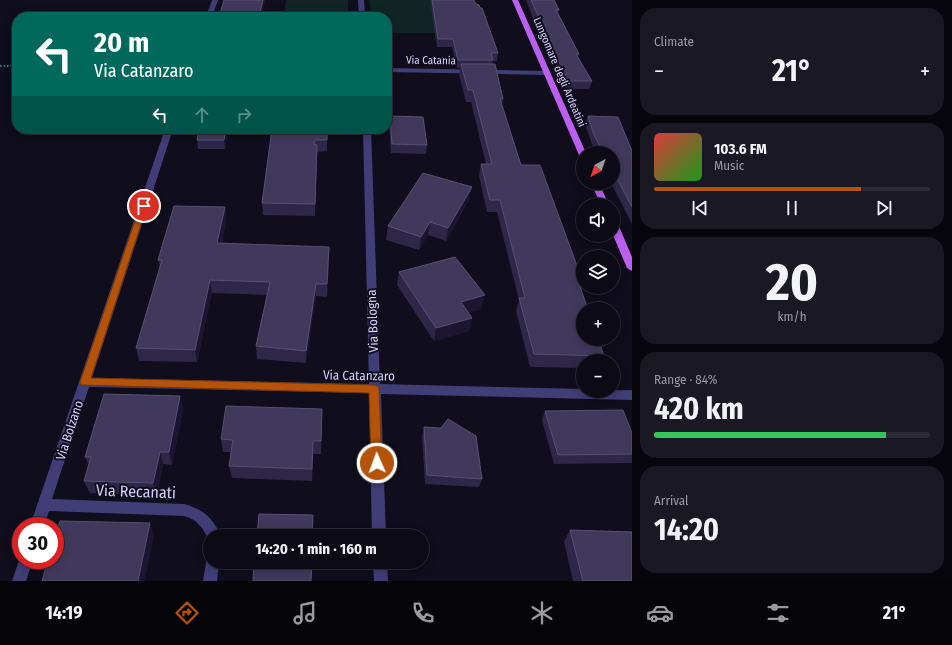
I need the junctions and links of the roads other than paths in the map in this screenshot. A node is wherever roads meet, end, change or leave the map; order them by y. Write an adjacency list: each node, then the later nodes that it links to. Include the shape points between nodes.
1 (215, 0): 4 (street)
2 (361, 0): 5 (street)
3 (515, 0): 7 (main road, Lungomare degli Ardeatini)
4 (211, 12)
5 (362, 12)
6 (392, 70): 7 (street, Via Catania)
7 (547, 73): 10 (main road, Lungomare degli Ardeatini)
8 (167, 134): 13 (street, Via Bolzano)
9 (367, 134): 14 (street, Via Bologna)
10 (579, 146)
11 (620, 240): 12 (main road)
12 (632, 268)
13 (85, 382): 14 (street, Via Catanzaro); 16 (street, Via Bolzano)
14 (374, 389): 15 (street, Via Catanzaro); 19 (street, Via Bologna)
15 (632, 396)
16 (44, 505): 17 (street, Via Bolzano); 18 (street, Via Recanati, via 188,511 199,515)
17 (40, 517)
18 (210, 529)
19 (379, 529)
20 (23, 569): 23 (street)
21 (211, 569): 24 (street)
22 (380, 569): 25 (street)
23 (19, 581)
24 (210, 581)
25 (381, 581)

